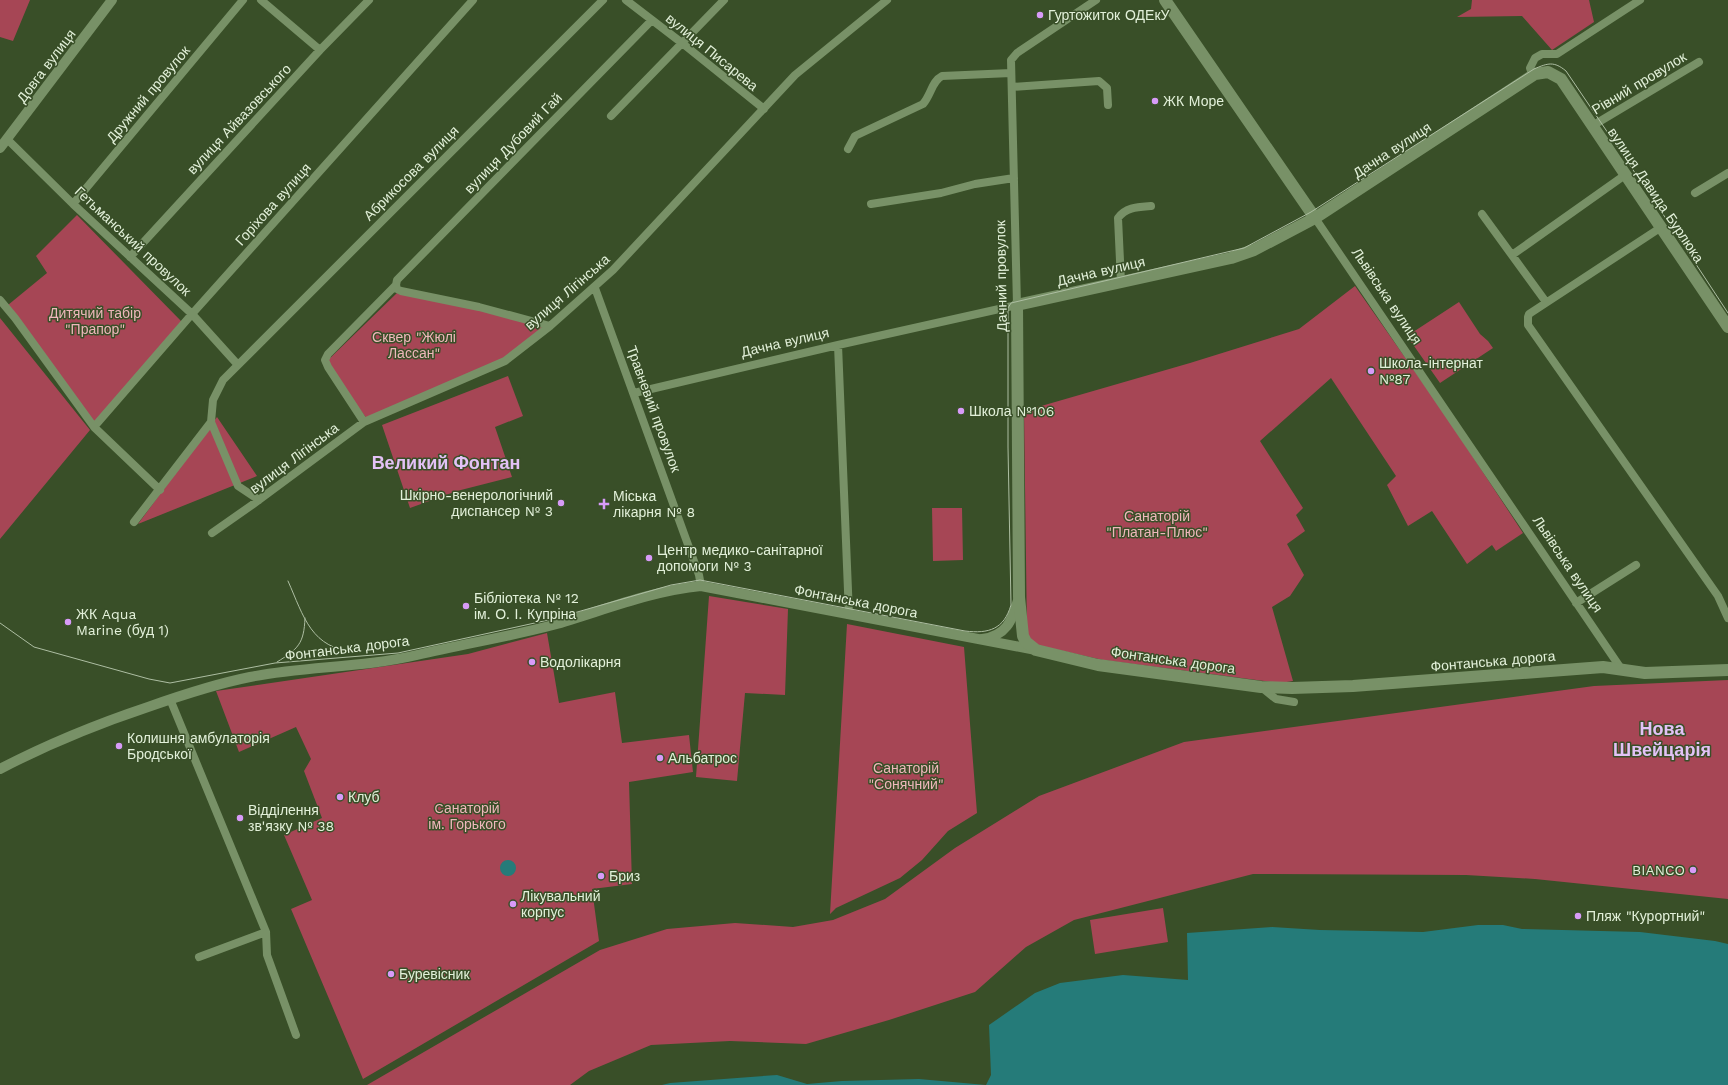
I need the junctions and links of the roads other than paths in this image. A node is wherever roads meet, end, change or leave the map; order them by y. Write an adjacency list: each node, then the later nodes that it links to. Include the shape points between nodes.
1 (112, 0): 25 (street, Довга вулиця)
2 (244, 0): 32 (street, Дружний провулок)
3 (261, 0): 15 (street)
4 (369, 0): 15 (street, вулиця Айвазовського)
5 (473, 0): 46 (street, Горіхова вулиця)
6 (603, 0): 50 (street, Абрикосова вулиця)
7 (626, 0): 13 (street, вулиця Писарева)
8 (724, 0): 14 (street)
9 (887, 0): 22 (street, вулиця Лігінська, via 794,76)
10 (1096, 0): 17 (street, Дачний провулок, via 1014,55 1011,60)
11 (1165, 0): 36 (main road, Львівська вулиця)
12 (1640, 0): 18 (street, via 1557,54 1542,54 1535,58 1530,68)
13 (652, 20): 14 (street, вулиця Писарева); 41 (street, вулиця Дубовий Гай, via 397,280)
14 (682, 43): 22 (street, вулиця Писарева); 23 (street)
15 (320, 50): 39 (street, вулиця Айвазовського)
16 (1699, 62): 24 (street, Рівний провулок)
17 (1011, 73): 20 (street, Дачний провулок); 27 (street, via 942,76 936,80 923,104 855,136)
18 (1532, 76): 19 (main road, Дачна вулиця, via 1548,72); 36 (main road, Дачна вулиця)
19 (1561, 79): 24 (main road, вулиця Давида Бурлюка)
20 (1012, 87): 21 (street, via 1099,81 1107,88); 30 (street, Дачний провулок)
21 (1108, 105)
22 (764, 109): 42 (street, вулиця Лігінська)
23 (611, 116)
24 (1592, 126): 29 (main road, вулиця Давида Бурлюка)
25 (7, 139): 26 (street, Довга вулиця); 32 (street, Гетьманський провулок)
26 (0, 148)
27 (848, 149)
28 (1728, 172): 31 (street)
29 (1625, 175): 37 (main road, вулиця Давида Бурлюка); 38 (street)
30 (1014, 178): 33 (street); 45 (street, Дачний провулок)
31 (1695, 193)
32 (73, 204): 39 (street, Гетьманський провулок)
33 (871, 204)
34 (1151, 206): 40 (street, via 1123,211 1118,218)
35 (1482, 214): 38 (street)
36 (1315, 218): 40 (main road, Дачна вулиця, via 1254,250 1231,258); 62 (street, Львівська вулиця)
37 (1660, 228): 44 (street); 48 (main road, вулиця Давида Бурлюка)
38 (1512, 255): 44 (street)
39 (130, 257): 46 (street, Гетьманський провулок)
40 (1121, 282): 45 (main road, Дачна вулиця)
41 (396, 284): 47 (street, via 397,289 401,291 479,307); 53 (street, вулиця Дубовий Гай, via 326,357 328,367)
42 (596, 288): 47 (street, вулиця Лігінська); 51 (street, Травневий провулок)
43 (0, 300): 54 (street)
44 (1546, 302): 64 (street, via 1529,314 1528,325 1718,596)
45 (1017, 305): 49 (street, Дачна вулиця); 61 (main road, Дачний провулок)
46 (192, 314): 50 (street, Гетьманський провулок); 54 (street, Горіхова вулиця)
47 (550, 326): 53 (street, вулиця Лігінська, via 505,361)
48 (1728, 327)
49 (838, 345): 51 (street, Дачна вулиця); 63 (street)
50 (238, 365): 52 (street, Абрикосова вулиця, via 223,380 213,400)
51 (634, 392): 60 (street, Травневий провулок)
52 (211, 422): 55 (street); 56 (street, via 238,486)
53 (364, 422): 56 (street, вулиця Лігінська)
54 (94, 427): 55 (street)
55 (160, 490): 57 (street)
56 (259, 500): 58 (street, вулиця Лігінська)
57 (134, 522)
58 (212, 533)
59 (1636, 565): 62 (street)
60 (701, 586): 63 (street, Фонтанська дорога); 70 (street, Фонтанська дорога, via 663,592 550,626 399,659 250,677)
61 (1019, 597): 65 (street, Дачний провулок, via 1013,617 1003,631 989,638); 66 (main road, Дачний провулок, via 1023,636)
62 (1576, 603): 67 (street, Львівська вулиця)
63 (849, 615): 65 (street, Фонтанська дорога)
64 (1728, 618)
65 (976, 639): 66 (street, Фонтанська дорога)
66 (1036, 650): 69 (main road, Фонтанська дорога, via 1098,666)
67 (1622, 670): 68 (main road, Фонтанська дорога, via 1645,673); 69 (main road, Фонтанська дорога, via 1603,667 1353,686)
68 (1728, 670)
69 (1261, 687): 71 (street, via 1276,699)
70 (170, 699): 72 (street, Фонтанська дорога, via 50,744); 73 (street)
71 (1294, 702)
72 (0, 769)
73 (266, 932): 74 (street); 75 (street, via 267,955)
74 (199, 957)
75 (296, 1035)

